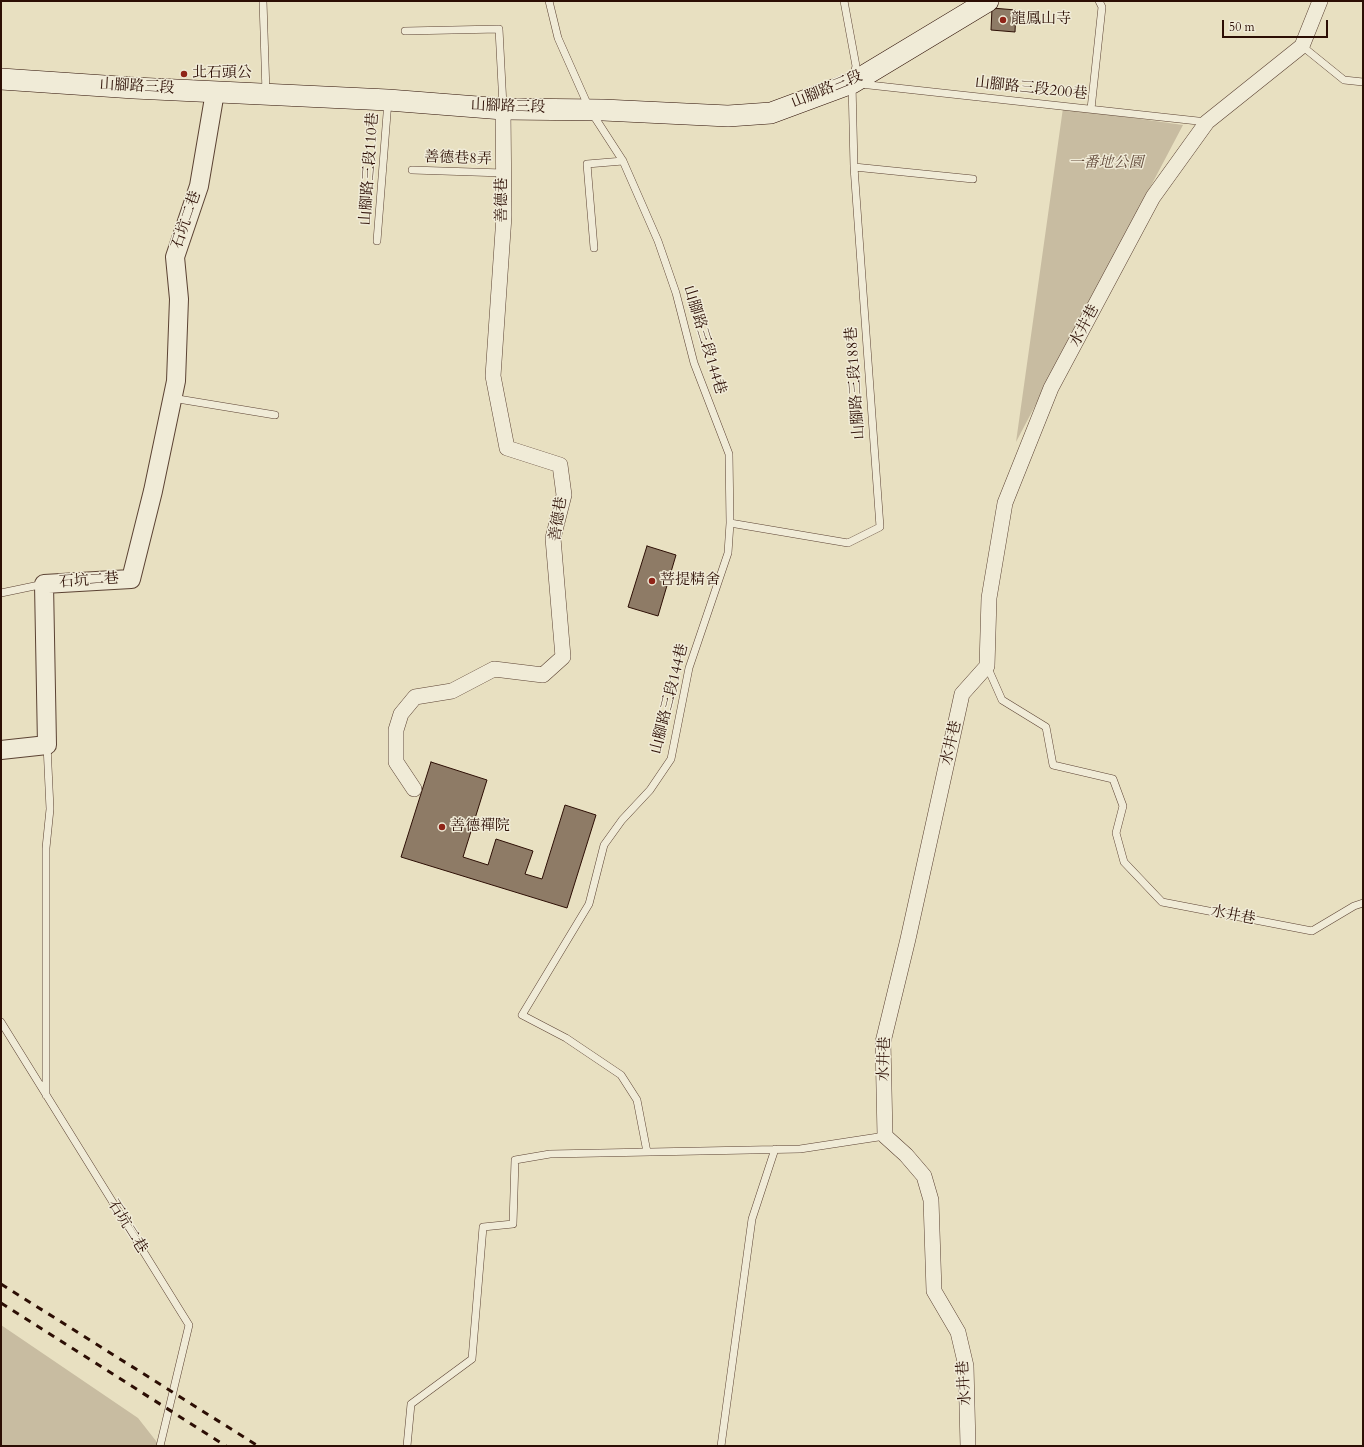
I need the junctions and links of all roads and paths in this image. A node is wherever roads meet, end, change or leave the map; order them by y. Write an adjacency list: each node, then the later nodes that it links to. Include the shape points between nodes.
1 (263, 1): 13 (lane)
2 (549, 1): 17 (lane, 山腳路三段144巷, via 558,38)
3 (844, 1): 11 (lane, 山腳路三段188巷, via 856,66)
4 (988, 1): 11 (main road, 山腳路三段)
5 (1099, 1): 16 (lane, via 1102,7)
6 (1320, 1): 8 (street)
7 (405, 31): 15 (lane, via 499,30)
8 (1302, 46): 10 (lane, via 1344,80); 18 (street, 水井巷)
9 (1, 79): 12 (main road, 山腳路三段)
10 (1363, 82)
11 (852, 83): 16 (lane, 山腳路三段200巷); 17 (main road, 山腳路三段, via 771,113 728,116); 20 (lane, 山腳路三段188巷)
12 (216, 92): 13 (main road, 山腳路三段); 26 (street, 石坑二巷, via 199,186 175,257 179,300 176,381)
13 (266, 94): 14 (main road, 山腳路三段)
14 (388, 100): 15 (main road, 山腳路三段); 24 (lane, 山腳路三段110巷)
15 (503, 109): 17 (main road, 山腳路三段); 22 (street, 善德巷)
16 (1091, 109): 18 (lane, 山腳路三段200巷)
17 (590, 110): 19 (lane, 山腳路三段144巷)
18 (1207, 122): 31 (street, 水井巷, via 1153,197 1052,388 1005,503 989,598)
19 (623, 161): 25 (lane, via 587,164); 28 (lane, 山腳路三段144巷, via 658,241 676,293 694,363 729,454)
20 (854, 167): 23 (lane); 28 (lane, 山腳路三段188巷, via 880,527 848,543)
21 (412, 170): 22 (lane, 善德巷8弄)
22 (504, 173): 34 (street, 善德巷, via 503,248 492,376 507,448 560,465 564,495 553,538 563,657 543,675 494,670 452,691 415,697 401,714 396,730 396,762)
23 (973, 179)
24 (377, 241)
25 (594, 248)
26 (172, 398): 27 (lane); 29 (street, 石坑二巷, via 153,491 131,579)
27 (275, 415)
28 (730, 523): 40 (lane, 山腳路三段144巷, via 728,553 689,668 671,759 650,790 622,820 604,845 589,904 522,1015 566,1038 621,1075 637,1100)
29 (44, 584): 30 (lane); 32 (street, 石坑二巷)
30 (1, 593)
31 (987, 666): 35 (lane, 水井巷, via 1002,700 1046,727 1052,765 1112,779 1123,806 1116,833 1124,862 1162,902 1312,931); 38 (street, 水井巷, via 962,694 883,1042)
32 (47, 745): 33 (street); 37 (lane, via 50,809 46,848)
33 (1, 750)
34 (414, 789)
35 (1363, 903)
36 (1, 1022): 37 (lane, 石坑二巷)
37 (46, 1096): 41 (lane, 石坑二巷, via 189,1325)
38 (886, 1136): 39 (lane, via 800,1149); 44 (street, 水井巷, via 924,1176 931,1200 934,1291 958,1332 966,1366)
39 (775, 1149): 40 (lane); 43 (lane, via 752,1219)
40 (647, 1152): 42 (lane, via 550,1154 515,1160 513,1224 482,1227 472,1359 411,1404)
41 (160, 1446)
42 (407, 1446)
43 (721, 1446)
44 (968, 1446)

